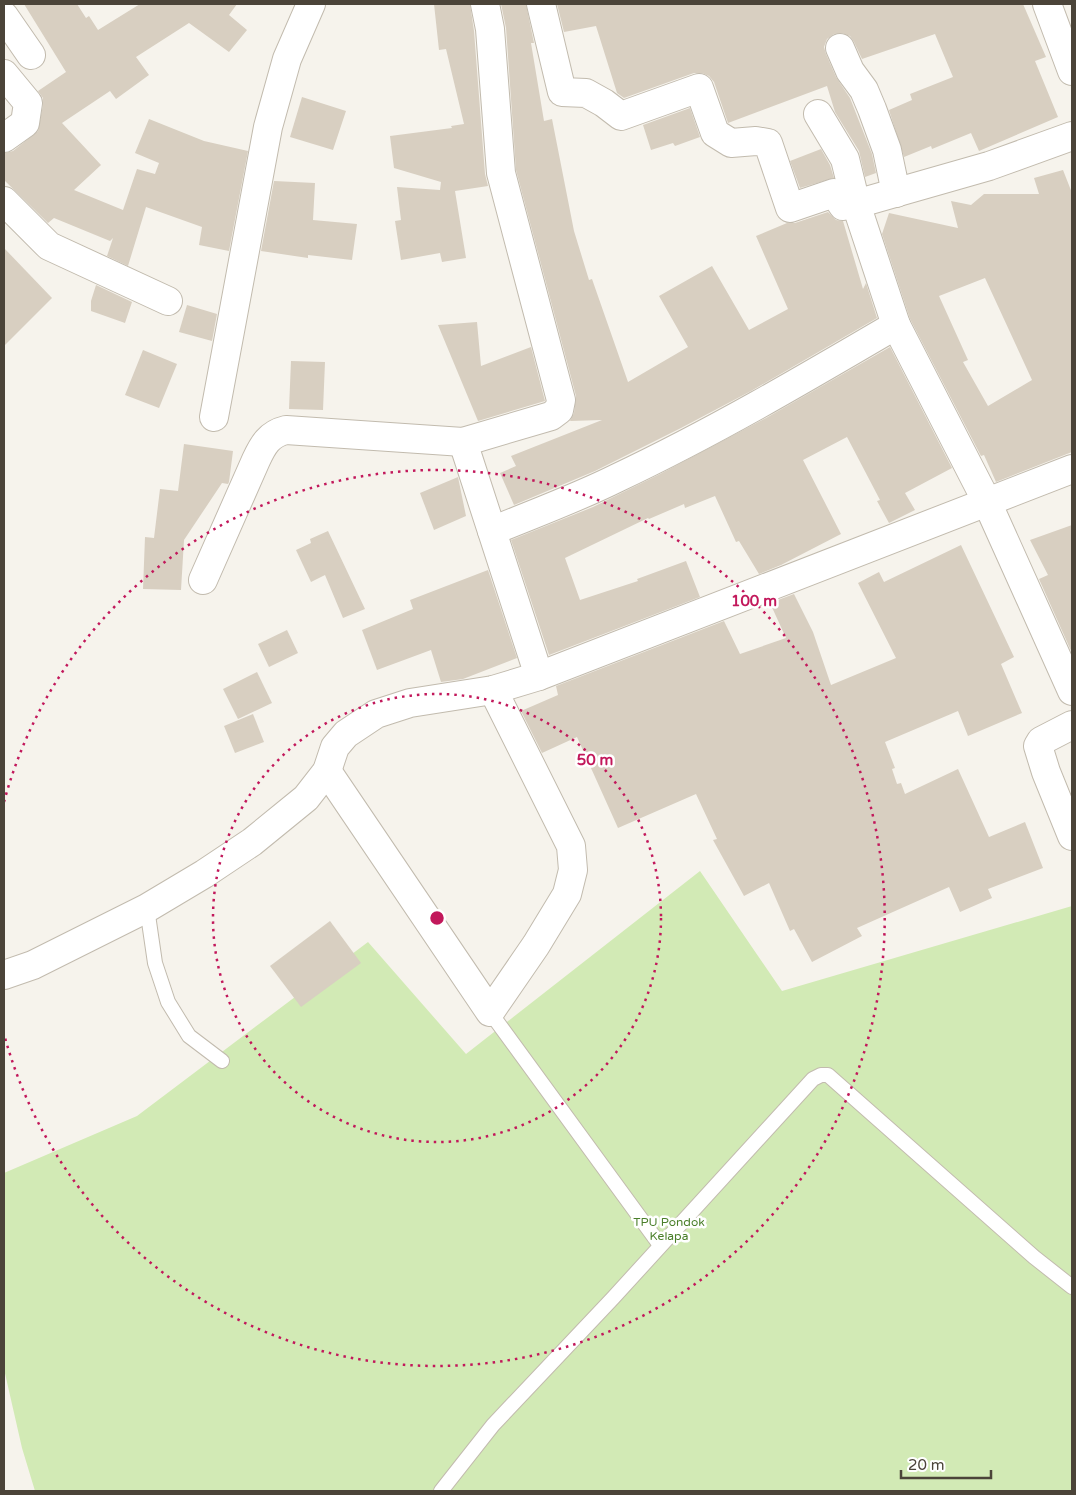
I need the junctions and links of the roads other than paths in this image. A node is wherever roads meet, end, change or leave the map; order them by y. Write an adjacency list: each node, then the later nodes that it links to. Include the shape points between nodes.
1 (310, 4): 18 (street, via 287,59 268,128)
2 (484, 4): 19 (street, via 490,29 500,173 561,395 561,405 551,416)
3 (541, 4): 15 (street, via 562,92 586,93 621,116 699,88 715,133 731,143 768,143 790,208 834,192 843,206)
4 (1047, 4): 8 (street)
5 (4, 16): 7 (street)
6 (840, 48): 13 (street, via 872,109 887,150)
7 (31, 55)
8 (1072, 71)
9 (4, 74): 12 (street, via 28,103 25,123)
10 (818, 114): 15 (street, via 845,159)
11 (1072, 136): 13 (street, via 989,166)
12 (4, 138)
13 (896, 192): 15 (street)
14 (4, 201): 16 (street, via 49,246)
15 (856, 204): 17 (street)
16 (168, 301)
17 (896, 325): 21 (street); 22 (street, via 771,399 671,451 615,479)
18 (214, 417)
19 (463, 442): 22 (street); 23 (street, via 286,430 275,434 263,444)
20 (1072, 469): 21 (street)
21 (986, 502): 24 (street); 26 (street)
22 (492, 531): 24 (street)
23 (203, 580)
24 (539, 676): 25 (street)
25 (493, 690): 28 (street, via 410,703 376,714 346,734 335,747); 32 (street, via 570,846 573,870 566,894)
26 (1072, 691)
27 (1072, 725): 29 (street, via 1038,746)
28 (327, 772): 30 (street, via 306,798 252,842); 32 (street)
29 (1072, 836)
30 (147, 908): 31 (street, via 33,965); 33 (lane, via 155,963 168,1002 189,1036)
31 (4, 975)
32 (490, 1012): 34 (lane)
33 (222, 1061)
34 (660, 1245): 35 (lane, via 813,1079 828,1075); 36 (lane, via 493,1425)
35 (1072, 1287)
36 (441, 1491)

